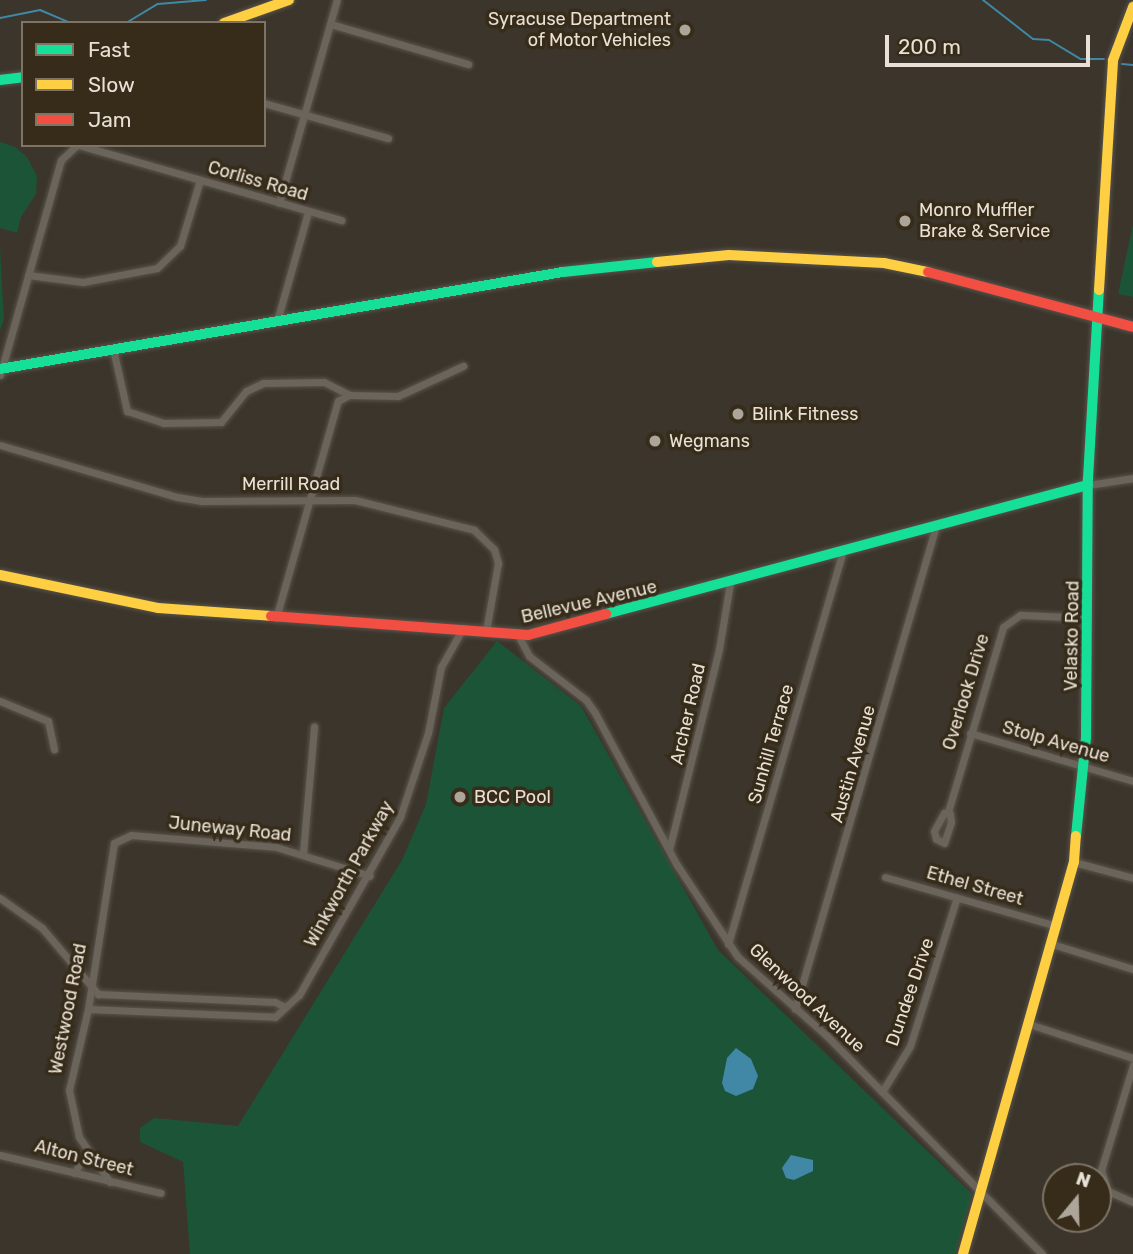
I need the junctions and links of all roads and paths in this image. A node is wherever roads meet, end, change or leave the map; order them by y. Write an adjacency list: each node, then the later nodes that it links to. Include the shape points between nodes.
1 (289, 0): 4 (street)
2 (337, 0): 5 (street)
3 (1133, 7): 19 (street, Velasko Road, via 1113,60)
4 (230, 21)
5 (331, 24): 6 (street); 10 (street)
6 (468, 64)
7 (21, 77): 8 (street)
8 (0, 80)
9 (266, 104): 10 (street)
10 (306, 115): 11 (street); 15 (street)
11 (388, 138)
12 (76, 147): 18 (street, via 61,160)
13 (88, 147): 14 (street, Corliss Road)
14 (200, 180): 15 (street, Corliss Road); 18 (street, via 180,246 157,268 83,282)
15 (279, 203): 16 (street, Corliss Road)
16 (308, 212): 17 (street, Corliss Road); 20 (street)
17 (341, 220)
18 (28, 275): 24 (street)
19 (1098, 317): 20 (street, via 955,277 884,263 751,254 621,263); 21 (street); 28 (street, Velasko Road)
20 (277, 321): 22 (street)
21 (1133, 327)
22 (113, 349): 24 (street); 25 (street, via 127,411 145,420 221,422 246,391 262,383 324,382)
23 (463, 366): 25 (street, via 406,394)
24 (1, 371)
25 (349, 395): 29 (street, via 338,401)
26 (0, 445): 29 (street, Merrill Road, via 201,501)
27 (1133, 478): 28 (street, Bellevue Avenue)
28 (1088, 485): 30 (street, Bellevue Avenue); 35 (street, Velasko Road)
29 (311, 498): 34 (street); 37 (street, Merrill Road, via 390,506 479,533 494,549 498,563)
30 (936, 526): 31 (street, Bellevue Avenue); 62 (street, Austin Avenue)
31 (842, 552): 33 (street, Bellevue Avenue); 56 (street, Sunhill Terrace)
32 (0, 575): 34 (street, Bellevue Avenue, via 158,608)
33 (730, 583): 38 (street, Bellevue Avenue, via 543,633); 47 (street, Archer Road, via 719,649)
34 (276, 618): 36 (street, Bellevue Avenue)
35 (1088, 618): 41 (street, Overlook Drive, via 1025,615 1006,623); 43 (street, Velasko Road)
36 (463, 628): 37 (street, Bellevue Avenue); 50 (street, Winkworth Parkway, via 441,667 409,796)
37 (486, 631): 38 (street, Bellevue Avenue)
38 (518, 635): 47 (street, Glenwood Avenue, via 529,656 586,700)
39 (0, 701): 42 (street, via 48,720)
40 (314, 726): 48 (street)
41 (970, 733): 43 (street, Stolp Avenue); 45 (street, Overlook Drive)
42 (54, 748)
43 (1085, 765): 44 (street, Stolp Avenue); 49 (street, Velasko Road)
44 (1133, 781)
45 (948, 812)
46 (125, 836): 48 (street, Juneway Road); 59 (street, Westwood Road, via 110,852)
47 (669, 850): 56 (street, Glenwood Avenue)
48 (303, 853): 50 (street, Juneway Road)
49 (1074, 862): 52 (street); 55 (street, Velasko Road)
50 (370, 876): 60 (street, Winkworth Parkway, via 299,995)
51 (885, 877): 53 (street, Ethel Street)
52 (1133, 878)
53 (957, 897): 55 (street, Ethel Street); 66 (street, Dundee Drive, via 910,1046)
54 (0, 898): 59 (street, via 42,928)
55 (1057, 926): 57 (street, Velasko Road)
56 (728, 944): 62 (street, Glenwood Avenue)
57 (1052, 944): 58 (street); 63 (street, Velasko Road)
58 (1133, 970)
59 (91, 991): 60 (street, via 275,1002); 61 (street, Westwood Road)
60 (285, 1007): 61 (street, via 275,1017)
61 (88, 1009): 67 (street, Westwood Road, via 69,1090 74,1123)
62 (795, 1009): 66 (street, Glenwood Avenue)
63 (1029, 1024): 64 (street); 71 (street, Velasko Road)
64 (1133, 1058)
65 (1133, 1065): 73 (street, via 1101,1170 1108,1191)
66 (882, 1092): 71 (street, Glenwood Avenue)
67 (86, 1151): 69 (street); 70 (street, Westwood Road)
68 (0, 1155): 69 (street, Alton Street)
69 (74, 1173): 70 (street, Alton Street)
70 (110, 1182): 72 (street, Alton Street)
71 (981, 1189): 74 (street, Velasko Road); 75 (street, Glenwood Avenue)
72 (161, 1193)
73 (1133, 1202)
74 (963, 1254)
75 (1042, 1254)

